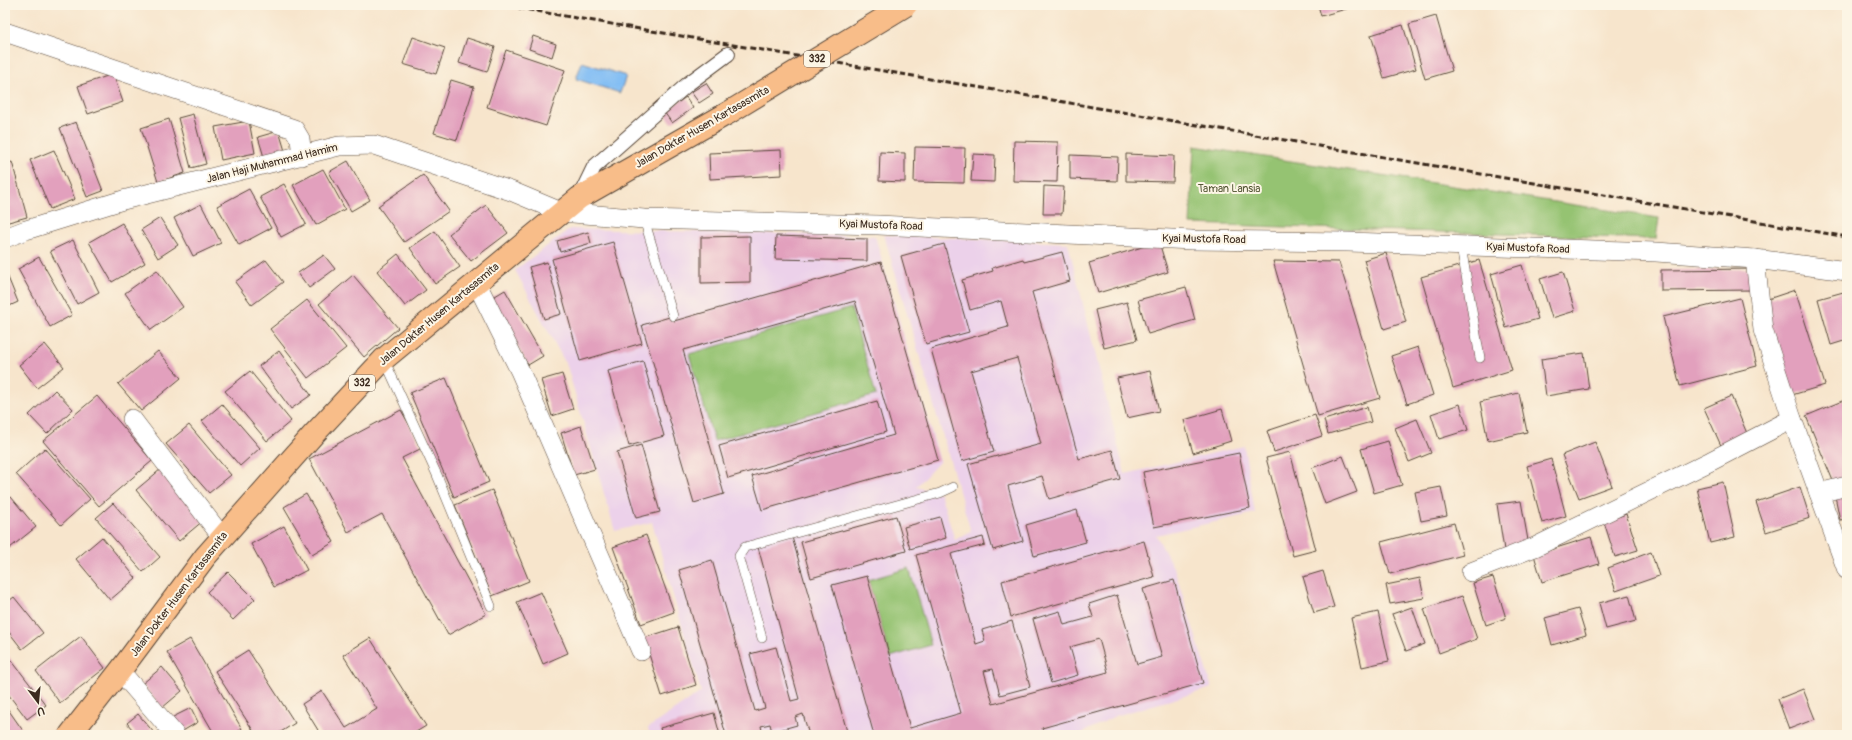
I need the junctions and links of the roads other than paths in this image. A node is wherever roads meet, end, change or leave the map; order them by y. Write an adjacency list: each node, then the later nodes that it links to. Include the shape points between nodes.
1 (906, 5): 5 (main road, Jalan Dokter Husen Kartasasmita / 332, bridge, via 728,113)
2 (5, 32): 4 (street, via 294,129 300,139)
3 (728, 54): 5 (street, via 689,83 594,167)
4 (302, 156): 6 (street, Jalan Haji Muhammad Hamim, via 340,146 374,145 511,191); 8 (street, Jalan Haji Muhammad Hamim, via 123,200)
5 (579, 198): 6 (main road, Jalan Dokter Husen Kartasasmita / 332)
6 (561, 212): 7 (street, Kyai Mustofa Road); 12 (main road, Jalan Dokter Husen Kartasasmita / 332)
7 (644, 219): 9 (street, Kyai Mustofa Road, via 878,225 1192,240); 13 (lane)
8 (5, 238)
9 (1461, 246): 10 (street, Kyai Mustofa Road, via 1656,252); 14 (lane)
10 (1755, 260): 11 (street, Kyai Mustofa Road); 17 (street, via 1763,330)
11 (1847, 271)
12 (476, 282): 15 (main road, Jalan Dokter Husen Kartasasmita / 332); 26 (street, via 520,371)
13 (673, 316)
14 (1480, 358)
15 (384, 359): 21 (main road, Jalan Dokter Husen Kartasasmita / 332); 24 (lane, via 437,475)
16 (132, 419): 21 (street)
17 (1792, 419): 20 (street); 23 (street, via 1536,547)
18 (1847, 486): 20 (street)
19 (953, 487): 25 (lane, via 940,493 745,547 739,556)
20 (1819, 493): 22 (street)
21 (222, 537): 27 (main road, Jalan Dokter Husen Kartasasmita / 332)
22 (1847, 570)
23 (1471, 572)
24 (491, 606)
25 (762, 638)
26 (641, 651)
27 (120, 671): 28 (main road, Jalan Dokter Husen Kartasasmita / 332); 29 (street)
28 (70, 735)
29 (175, 735)

